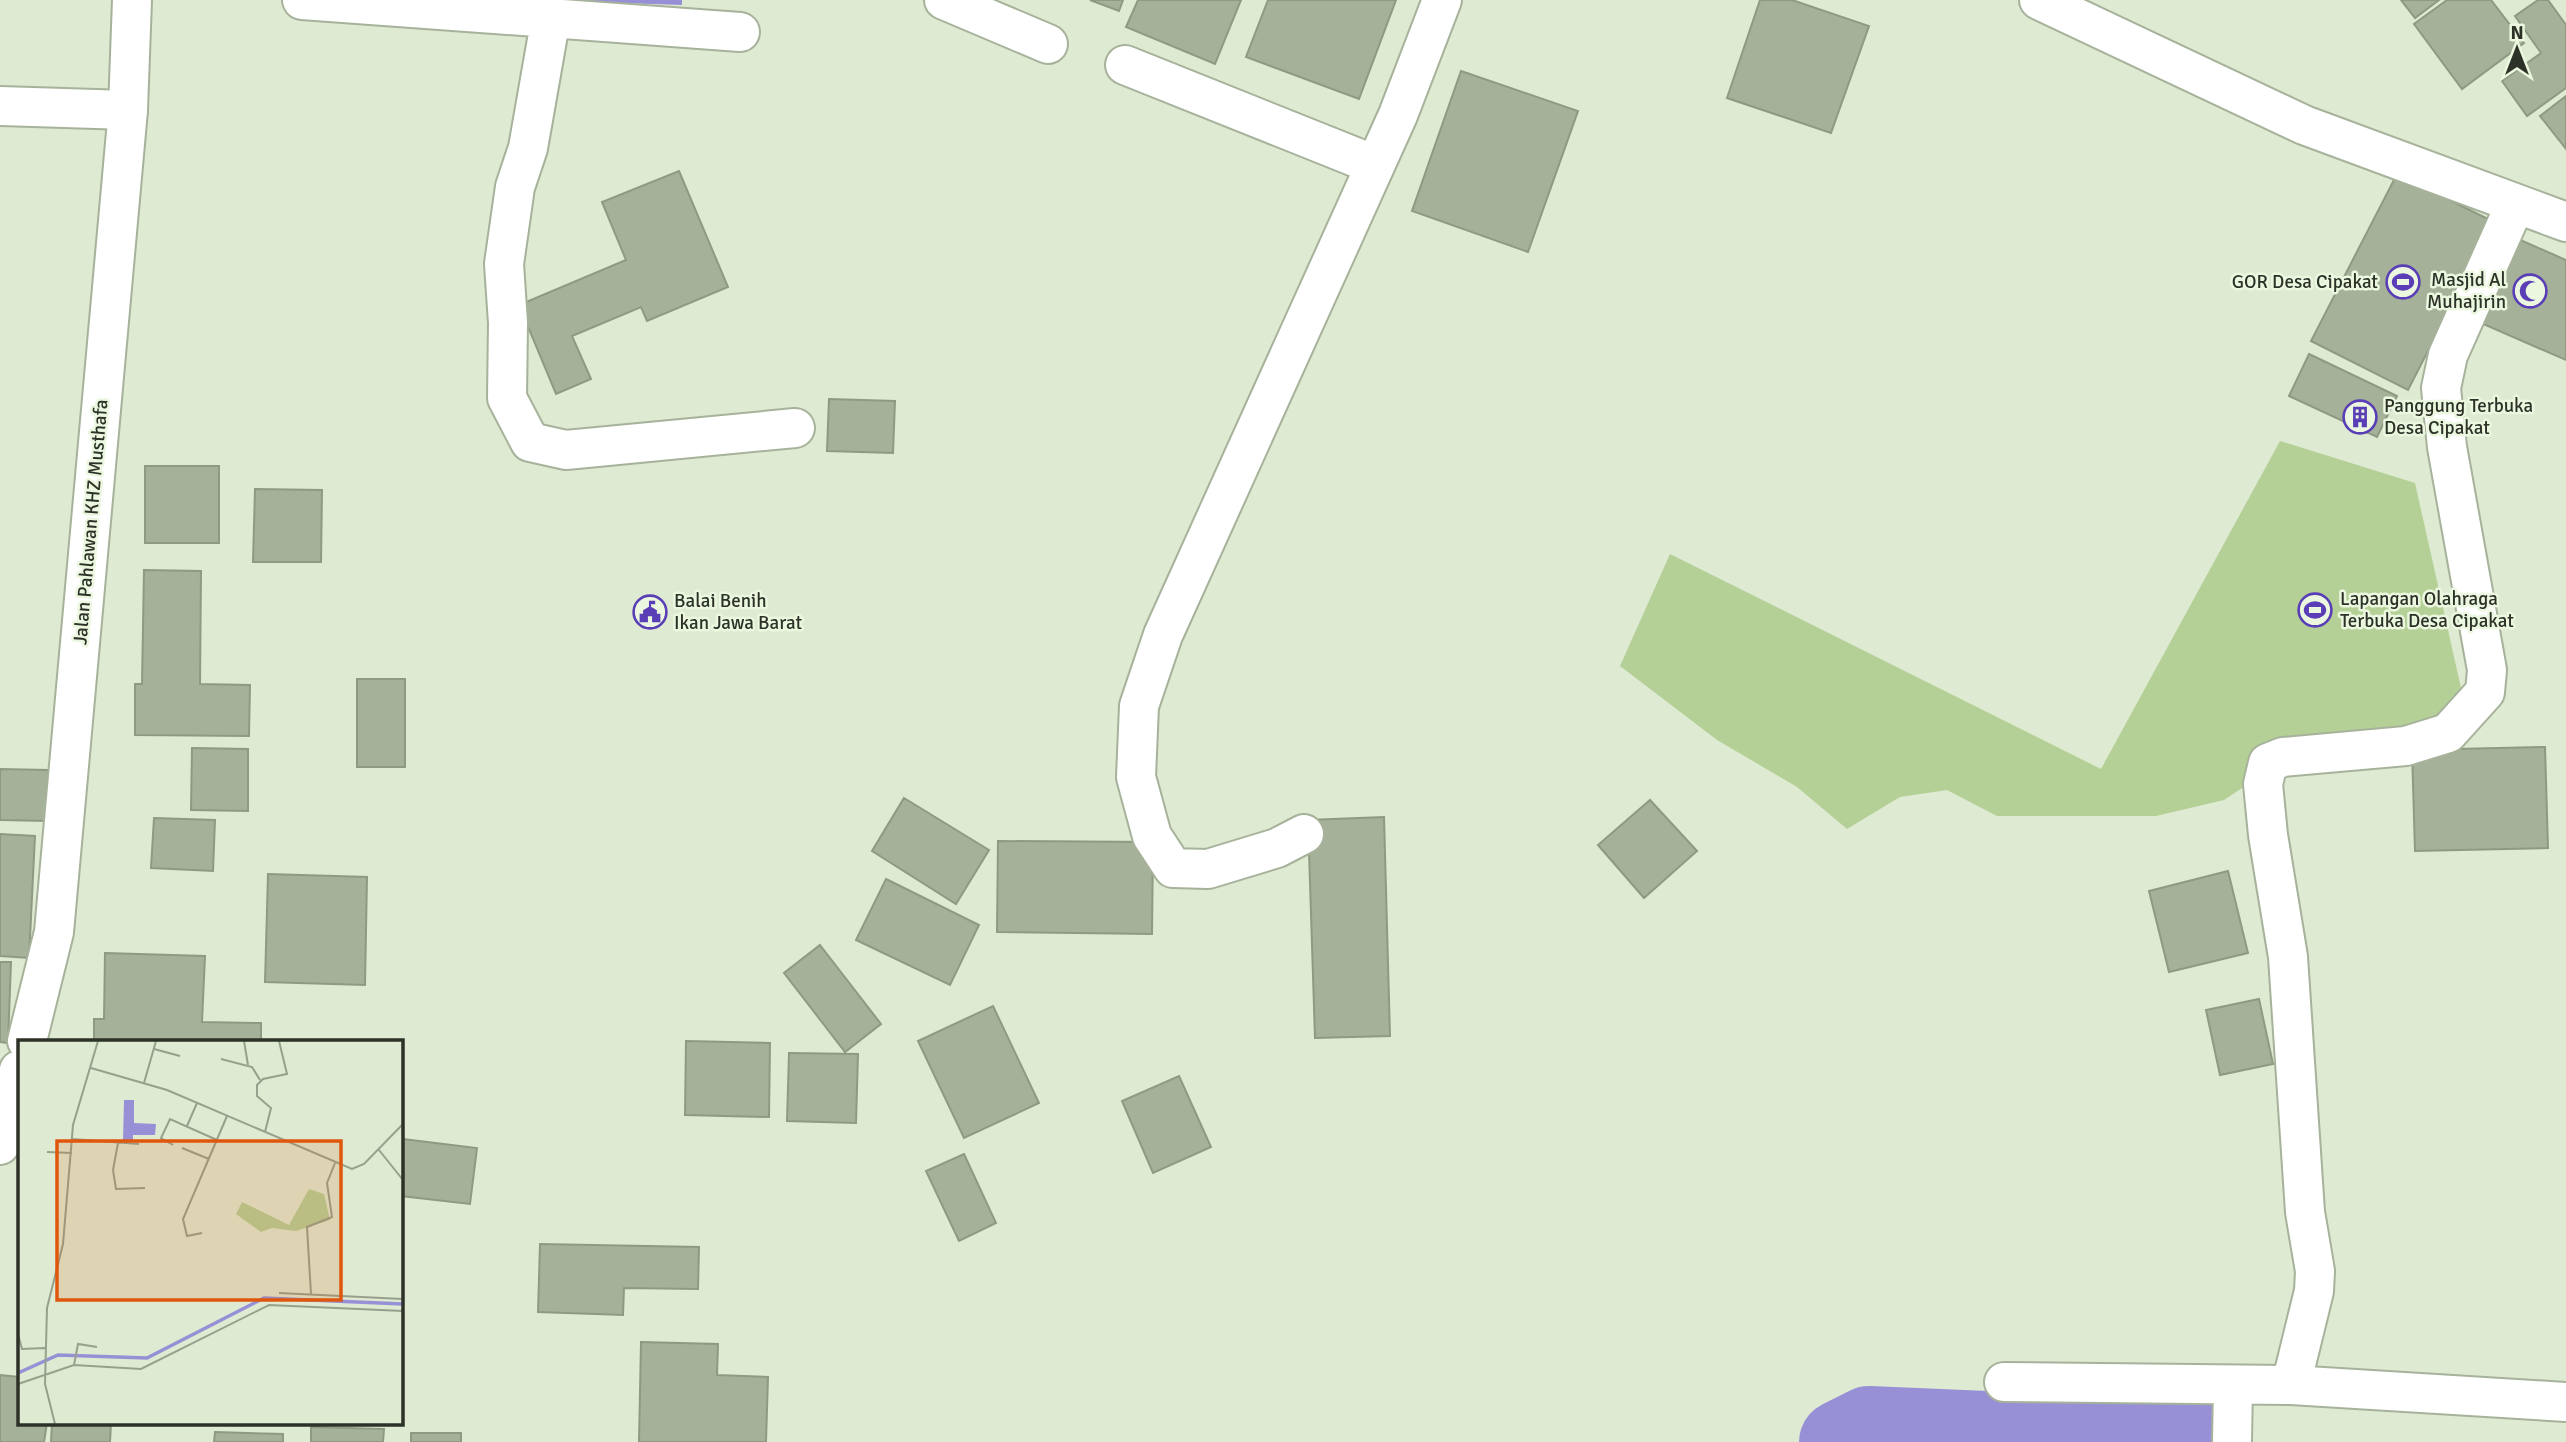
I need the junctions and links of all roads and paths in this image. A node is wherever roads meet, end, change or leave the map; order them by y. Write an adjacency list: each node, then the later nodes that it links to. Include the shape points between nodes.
1 (132, 0): 11 (street, Jalan Pahlawan KHZ Musthafa)
2 (302, 0): 6 (street)
3 (944, 0): 8 (street)
4 (1442, 0): 12 (street)
5 (2039, 0): 13 (street, via 2304,125)
6 (551, 17): 7 (street); 15 (street, via 528,148 515,187 504,264 509,323 507,398 530,442 566,450)
7 (740, 32)
8 (1048, 44)
9 (1125, 65): 12 (street)
10 (0, 106): 11 (street)
11 (128, 110): 17 (street, Jalan Pahlawan KHZ Musthafa, via 54,932)
12 (1375, 165): 16 (street, via 1163,635 1139,706 1136,777 1152,836 1172,867 1208,869 1277,848)
13 (2515, 205): 14 (street); 21 (street, via 2448,355 2441,388 2447,447 2487,670 2484,692 2448,733 2406,746 2283,757 2267,764 2263,783 2288,957 2305,1212 2315,1271)
14 (2566, 222)
15 (795, 428)
16 (1304, 834)
17 (27, 1040)
18 (18, 1074): 19 (street)
19 (0, 1145)
20 (2004, 1382): 22 (street)
21 (2291, 1385): 22 (street); 23 (street)
22 (2233, 1391): 24 (street)
23 (2566, 1402)
24 (2232, 1442)

